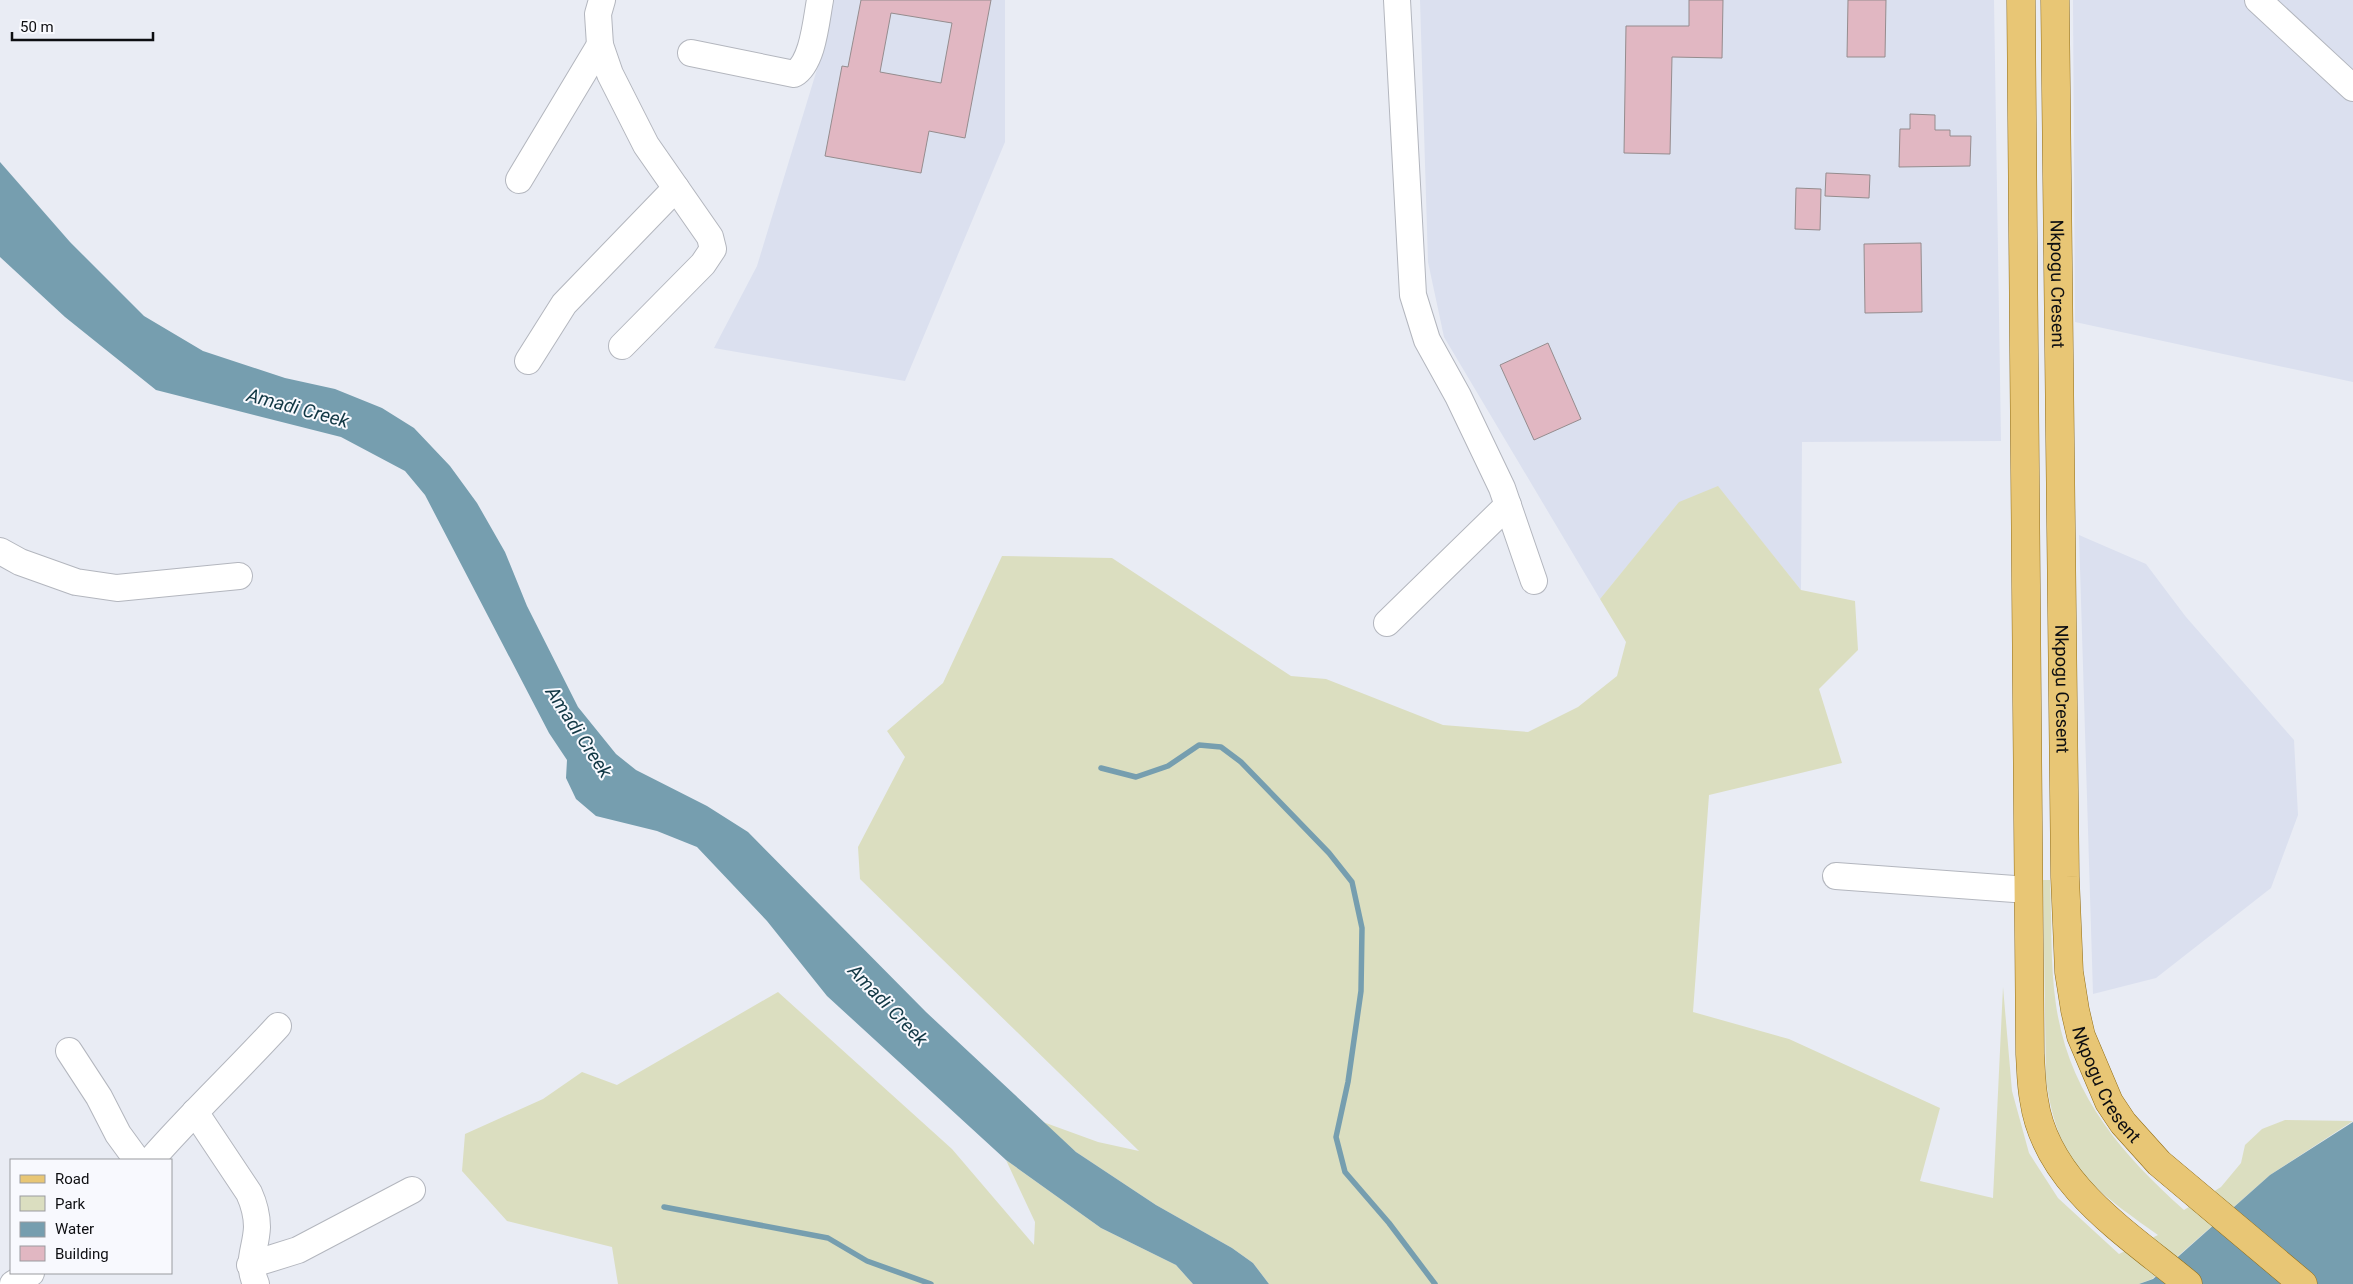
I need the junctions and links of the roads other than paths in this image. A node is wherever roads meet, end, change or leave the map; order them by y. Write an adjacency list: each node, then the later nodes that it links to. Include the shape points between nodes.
1 (602, 0): 7 (street, via 598,14)
2 (820, 0): 8 (street, via 807,60 802,70 794,74)
3 (1397, 0): 14 (street, via 1413,294 1427,340 1493,467)
4 (2021, 0): 20 (main road, Nkpogu Cresent)
5 (2054, 0): 31 (main road, Nkpogu Cresent, via 2064,876 2068,972 2081,1036 2109,1102 2123,1123 2159,1163)
6 (2258, 0): 9 (street)
7 (600, 45): 10 (street); 11 (street, via 610,74 646,145)
8 (691, 53)
9 (2353, 88)
10 (518, 180)
11 (676, 188): 12 (street, via 710,237 713,249 703,264); 13 (street, via 564,304)
12 (622, 346)
13 (528, 361)
14 (1508, 505): 17 (street); 18 (street)
15 (0, 551): 16 (street, via 20,562 76,582 117,588)
16 (239, 576)
17 (1534, 581)
18 (1388, 623)
19 (1836, 876): 20 (street)
20 (2028, 890): 30 (main road, Nkpogu Cresent, via 2030,1054 2034,1101 2044,1134 2054,1157 2072,1182 2102,1212)
21 (278, 1026): 23 (street)
22 (69, 1051): 24 (street)
23 (195, 1112): 25 (street); 28 (street, via 255,1206 257,1226)
24 (136, 1159)
25 (152, 1159)
26 (412, 1190): 28 (street)
27 (29, 1274): 29 (street)
28 (253, 1275)
29 (13, 1284)
30 (2188, 1284)
31 (2303, 1284)

